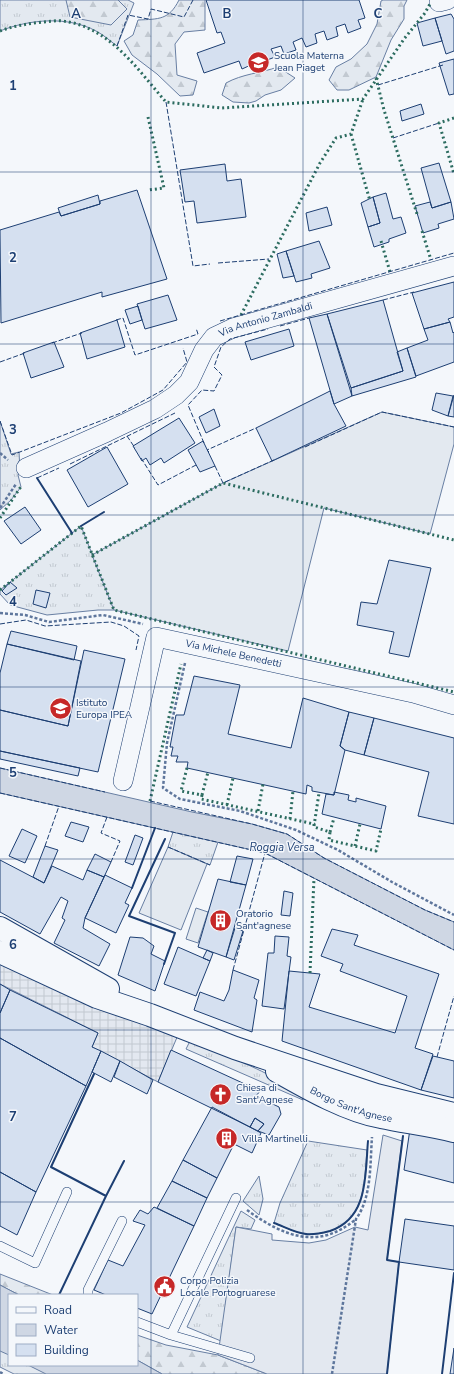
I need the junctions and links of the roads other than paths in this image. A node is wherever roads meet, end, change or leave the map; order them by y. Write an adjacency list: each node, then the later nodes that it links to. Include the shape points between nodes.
1 (454, 266): 2 (street, Via Antonio Zambaldi, via 233,328 214,337 204,350 189,382 176,395 155,409 114,429)
2 (26, 468)
3 (454, 705): 4 (street, Via Michele Benedetti, via 412,693 156,637)
4 (123, 781)
5 (0, 928): 8 (main road, Borgo Sant'Agnese)
6 (0, 941): 8 (street, Borgo Sant'Agnese)
7 (0, 952): 9 (main road, Borgo Sant'Agnese, via 97,997)
8 (43, 952): 9 (main road, Borgo Sant'Agnese)
9 (150, 1015): 10 (main road, Borgo Sant'Agnese)
10 (236, 1048): 11 (main road, Borgo Sant'Agnese, via 376,1095); 12 (main road, Borgo Sant'Agnese, via 313,1092 363,1112)
11 (454, 1114)
12 (454, 1130)
13 (67, 1192): 16 (lane, via 35,1263)
14 (235, 1200): 19 (lane)
15 (122, 1220): 17 (lane)
16 (0, 1246)
17 (88, 1294)
18 (138, 1322): 19 (lane)
19 (171, 1335): 20 (lane)
20 (250, 1358)

